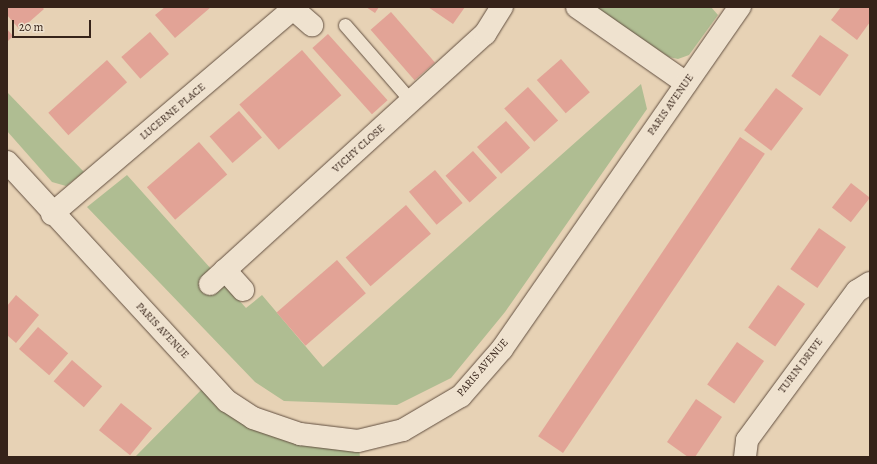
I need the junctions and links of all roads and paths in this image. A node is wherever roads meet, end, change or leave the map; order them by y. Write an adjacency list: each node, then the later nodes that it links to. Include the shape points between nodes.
1 (502, 7): 8 (street, VICHY CLOSE, via 485,34)
2 (577, 7): 7 (street)
3 (740, 7): 7 (street, PARIS AVENUE)
4 (292, 8): 5 (street); 11 (street, LUCERNE PLACE)
5 (312, 25)
6 (345, 25): 8 (lane)
7 (686, 83): 14 (street, PARIS AVENUE, via 502,349 461,396 403,430)
8 (412, 101): 13 (street, VICHY CLOSE, via 217,278)
9 (7, 162): 10 (street, PARIS AVENUE)
10 (15, 184): 11 (street, PARIS AVENUE)
11 (52, 214): 14 (street, PARIS AVENUE, via 226,401 253,418 300,434)
12 (870, 283): 15 (street, TURIN DRIVE, via 857,291 746,440)
13 (243, 290)
14 (359, 449)
15 (745, 457)

